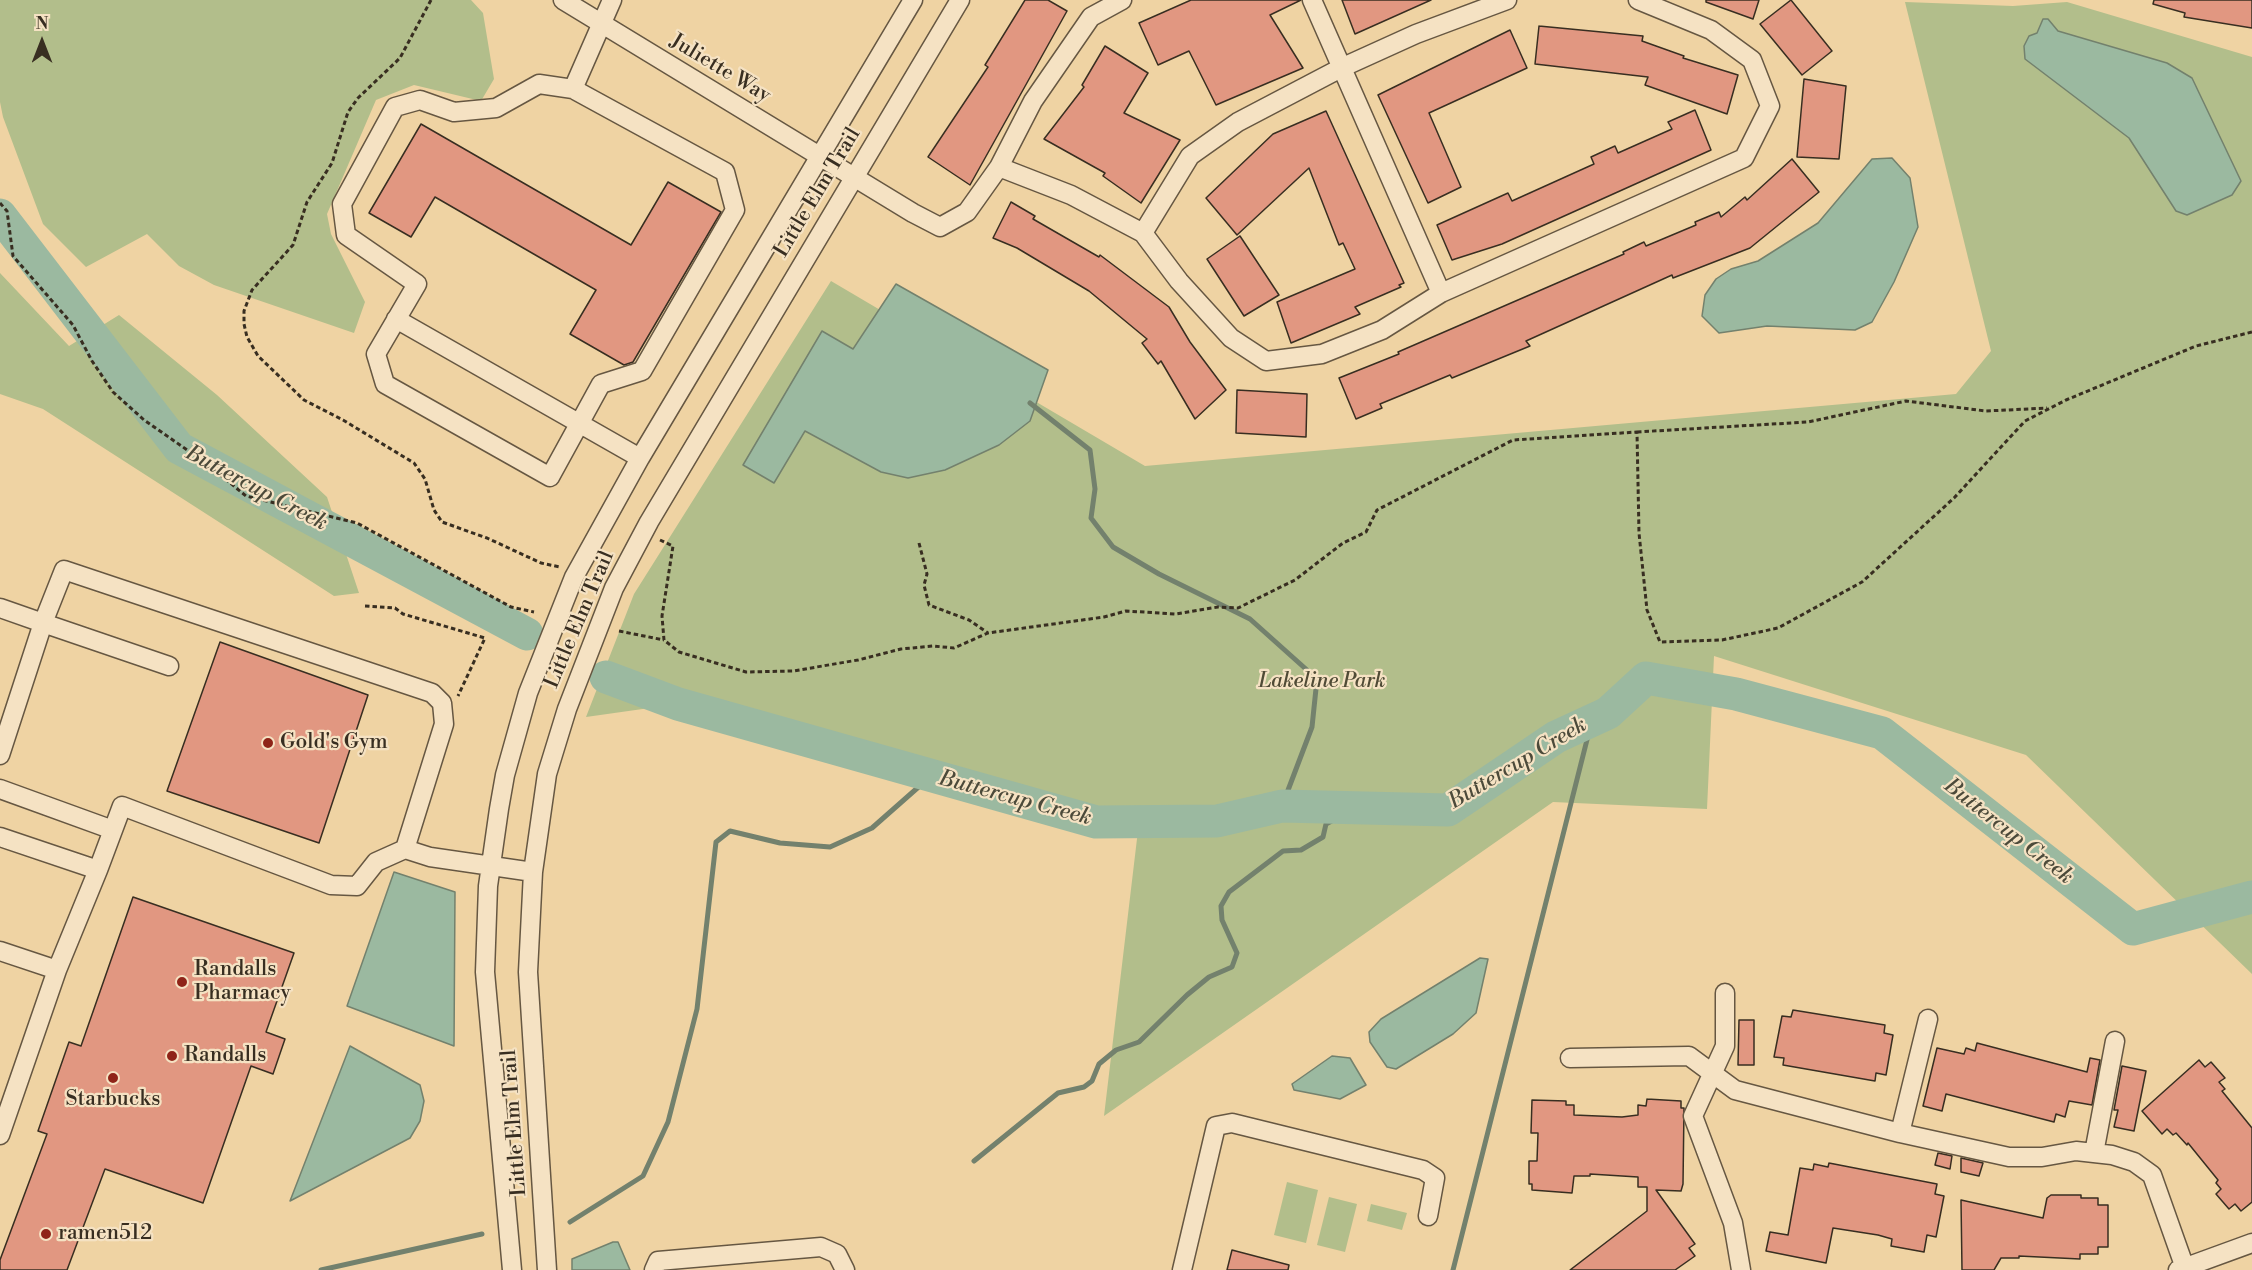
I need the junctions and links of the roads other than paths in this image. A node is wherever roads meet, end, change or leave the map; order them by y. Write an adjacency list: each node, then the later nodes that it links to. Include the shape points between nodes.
1 (563, 0): 9 (street, Juliette Way)
2 (612, 0): 9 (street)
3 (913, 0): 12 (street, Little Elm Trail)
4 (960, 0): 14 (street, Little Elm Trail)
5 (1122, 0): 13 (street, via 1091,17 1033,101)
6 (1312, 0): 10 (street)
7 (1507, 0): 10 (street, via 1416,34)
8 (1638, 0): 16 (street, via 1711,30 1752,60 1770,106 1744,159)
9 (603, 24): 11 (street); 12 (street, Juliette Way)
10 (1341, 68): 15 (street, via 1238,122 1190,156); 16 (street)
11 (573, 89): 17 (street, via 539,84 496,108 454,112 420,100 395,107 342,204 346,235 417,284); 18 (street, via 725,172 735,210 642,371 601,384)
12 (820, 155): 14 (street, Juliette Way); 19 (street, Little Elm Trail)
13 (999, 167): 14 (street, Juliette Way, via 967,212 940,226); 15 (street, via 1071,195)
14 (854, 177): 30 (street, Little Elm Trail, via 614,588 567,709 547,774)
15 (1143, 233): 16 (street, via 1231,338 1266,361 1322,354 1382,330)
16 (1441, 293)
17 (396, 319): 18 (street); 18 (street, via 376,354 385,384 406,396 550,477)
18 (579, 423): 19 (street)
19 (640, 458): 28 (street, Little Elm Trail, via 574,577 528,693 505,775)
20 (0, 608): 21 (street)
21 (43, 623): 22 (street); 23 (street); 27 (street, via 64,570 432,693 442,703 444,724)
22 (169, 666)
23 (0, 755)
24 (0, 789): 25 (street)
25 (113, 830): 27 (street, via 122,806 331,885 357,886 376,862); 29 (street)
26 (0, 837): 29 (street)
27 (405, 849): 28 (street, via 430,857)
28 (491, 866): 30 (street); 44 (street, Little Elm Trail, via 485,972)
29 (98, 870): 32 (street)
30 (533, 872): 45 (street, Little Elm Trail, via 528,972)
31 (0, 951): 32 (street)
32 (57, 970): 39 (street)
33 (1725, 993): 37 (street, via 1725,1046)
34 (1928, 1019): 38 (street)
35 (2115, 1041): 40 (street)
36 (1570, 1058): 37 (street, via 1689,1056)
37 (1713, 1072): 38 (street, via 1735,1090); 49 (street, via 1693,1116 1733,1223)
38 (1900, 1133): 40 (street, via 2009,1158 2076,1151)
39 (0, 1135)
40 (2094, 1153): 43 (street, via 2134,1162 2151,1175)
41 (1428, 1216): 48 (street, via 1435,1178 1423,1170 1232,1123 1216,1126)
42 (2252, 1243): 43 (street)
43 (2182, 1269)
44 (512, 1270)
45 (547, 1270)
46 (654, 1270): 47 (street, via 658,1261 821,1247 837,1254)
47 (845, 1270)
48 (1182, 1270)
49 (1741, 1270)

